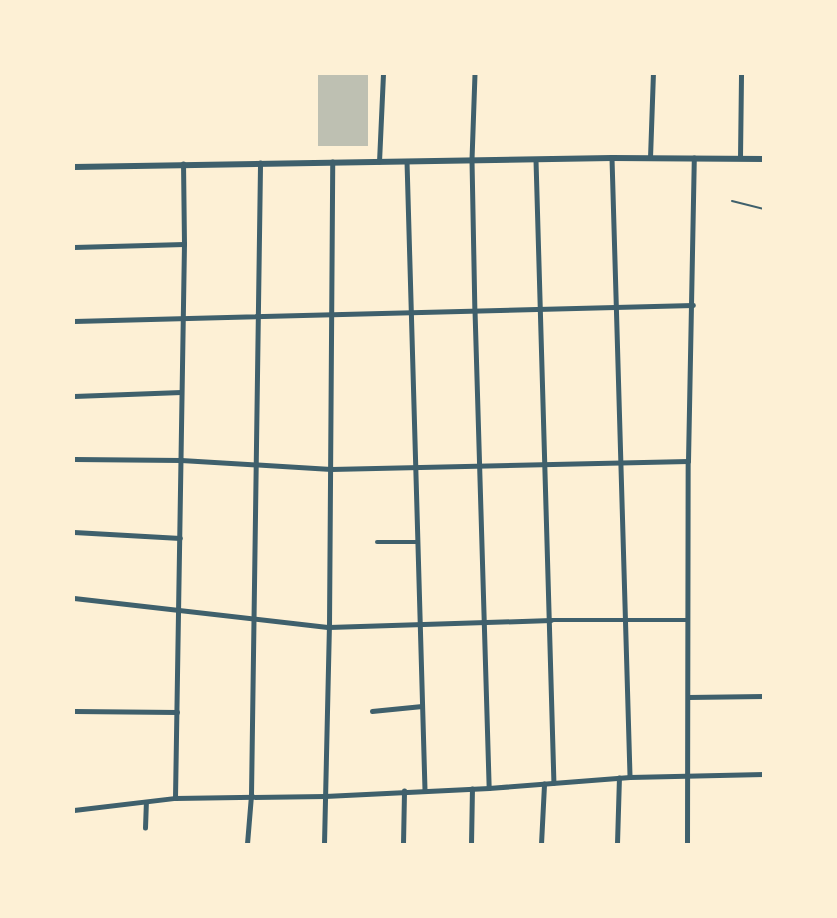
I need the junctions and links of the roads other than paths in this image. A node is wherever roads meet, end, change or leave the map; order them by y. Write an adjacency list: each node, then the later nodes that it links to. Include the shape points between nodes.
1 (383, 74): 14 (street)
2 (475, 74): 10 (street)
3 (653, 74): 6 (street)
4 (741, 74): 8 (street)
5 (612, 158): 6 (street); 11 (street); 23 (street)
6 (650, 158): 7 (street)
7 (694, 158): 8 (street); 22 (street)
8 (740, 158): 9 (street)
9 (764, 159)
10 (472, 160): 11 (street); 12 (street); 25 (street)
11 (536, 160): 24 (street)
12 (406, 161): 14 (street); 26 (street)
13 (332, 162): 14 (street); 15 (street); 27 (street)
14 (379, 162)
15 (260, 163): 16 (street); 28 (street)
16 (183, 164): 17 (street); 20 (street)
17 (74, 167)
18 (732, 201): 19 (lane)
19 (764, 209)
20 (184, 244): 21 (street); 29 (street)
21 (74, 247)
22 (693, 304): 23 (street); 35 (street)
23 (615, 308): 24 (street); 37 (street)
24 (540, 309): 25 (street); 38 (street)
25 (475, 310): 26 (street); 39 (street)
26 (409, 312): 27 (street); 41 (street)
27 (332, 314): 28 (street); 40 (street)
28 (259, 316): 29 (street); 36 (street)
29 (182, 319): 30 (street); 31 (street)
30 (74, 321)
31 (181, 392): 32 (street); 34 (street)
32 (74, 396)
33 (74, 459): 34 (street)
34 (181, 460): 36 (street); 43 (street)
35 (688, 460): 37 (street); 50 (street)
36 (256, 464): 40 (street); 51 (street)
37 (621, 464): 38 (street); 48 (street)
38 (545, 465): 39 (street); 49 (street)
39 (479, 466): 41 (street); 52 (street)
40 (331, 469): 41 (street); 54 (street)
41 (415, 469): 45 (street)
42 (74, 532): 43 (street)
43 (180, 538): 47 (street)
44 (376, 542): 45 (street)
45 (417, 542): 53 (street)
46 (74, 598): 47 (street)
47 (178, 611): 51 (street); 60 (street)
48 (626, 619): 49 (street); 50 (street); 63 (street)
49 (551, 620): 52 (street); 65 (street)
50 (688, 620): 56 (street)
51 (254, 621): 54 (street); 71 (street)
52 (485, 623): 53 (street); 67 (street)
53 (421, 625): 54 (street); 57 (street)
54 (329, 627): 72 (street)
55 (764, 696): 56 (street)
56 (688, 697): 61 (street)
57 (422, 706): 59 (street); 70 (street)
58 (74, 711): 60 (street)
59 (372, 711)
60 (177, 712): 73 (street)
61 (689, 774): 62 (street); 63 (street); 83 (street)
62 (764, 774)
63 (630, 777): 64 (street)
64 (619, 778): 65 (street); 82 (street)
65 (554, 783): 66 (street)
66 (544, 784): 67 (street); 81 (street)
67 (489, 788): 68 (street)
68 (472, 789): 70 (street); 80 (street)
69 (404, 791): 70 (street); 72 (street); 79 (street)
70 (425, 791)
71 (251, 795): 72 (street); 73 (street); 77 (street)
72 (326, 796): 78 (street)
73 (175, 798): 74 (street)
74 (146, 803): 75 (street); 76 (street)
75 (74, 810)
76 (145, 828)
77 (247, 844)
78 (324, 844)
79 (403, 844)
80 (471, 844)
81 (541, 844)
82 (617, 844)
83 (687, 844)

